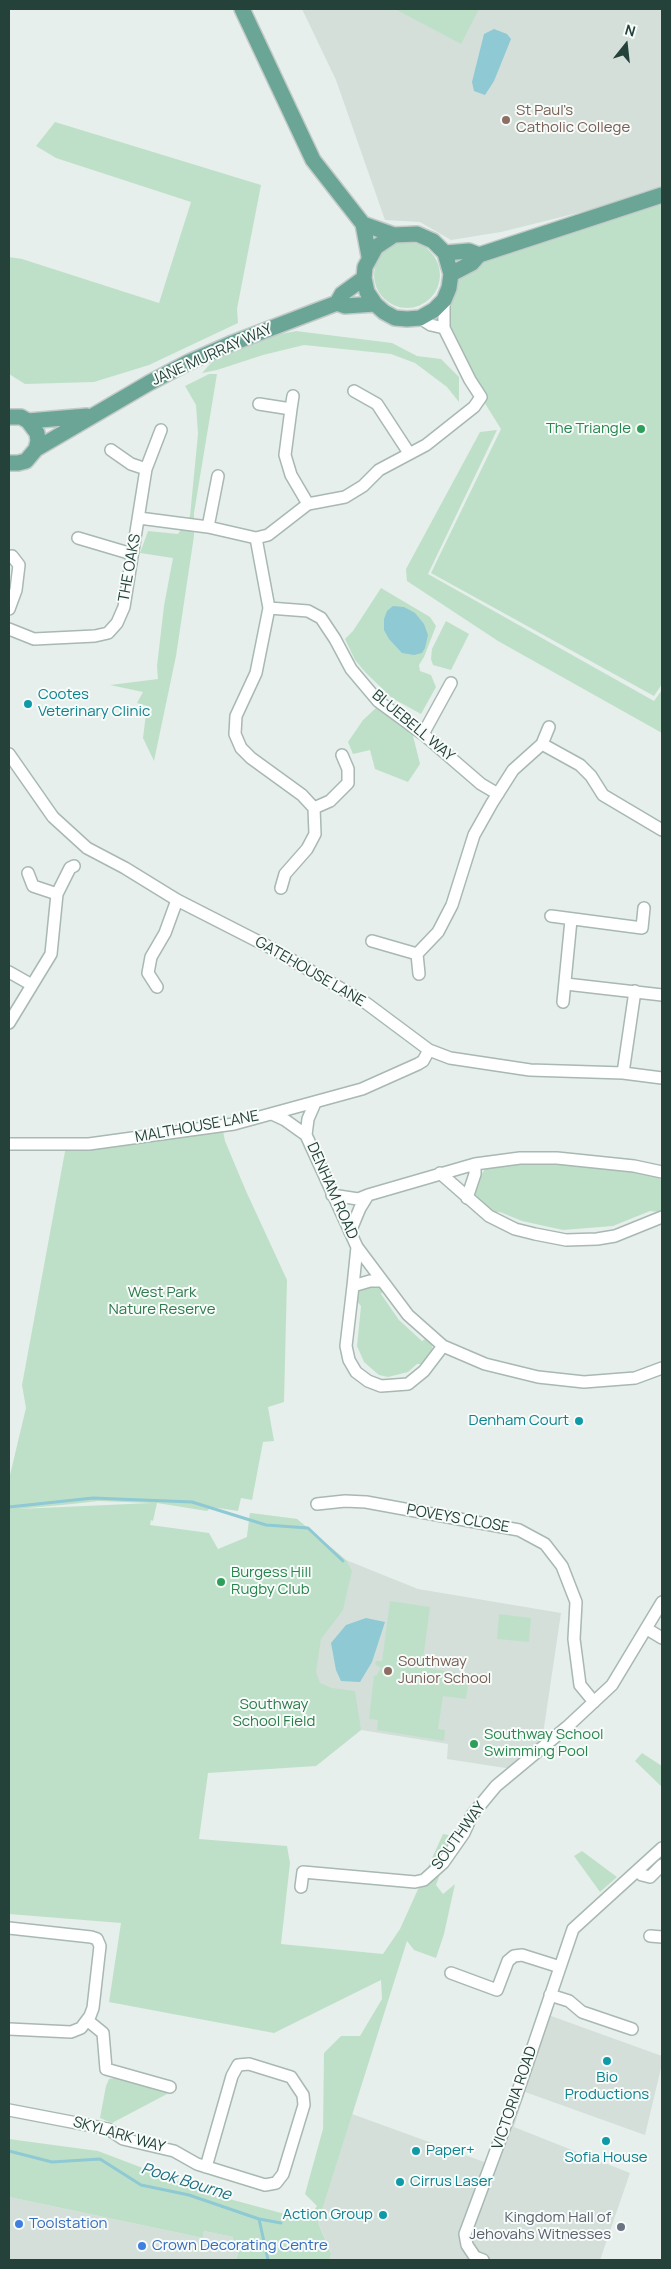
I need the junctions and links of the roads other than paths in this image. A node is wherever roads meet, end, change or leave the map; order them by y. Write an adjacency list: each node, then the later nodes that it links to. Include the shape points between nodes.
1 (242, 9): 3 (main road, via 313,160)
2 (662, 195): 6 (main road)
3 (363, 224): 4 (main road); 7 (main road)
4 (394, 235): 5 (main road, via 409,233 426,237); 7 (main road, via 384,240)
5 (445, 253): 6 (main road, via 469,250); 8 (main road)
6 (479, 255): 8 (main road, via 472,263)
7 (369, 256): 9 (main road)
8 (451, 274): 10 (main road, via 450,288)
9 (364, 278): 11 (main road, via 342,294); 12 (main road)
10 (444, 300): 13 (main road); 14 (street)
11 (337, 303): 12 (main road, via 345,306); 19 (main road, JANE MURRAY WAY, via 206,355)
12 (374, 304): 13 (main road, via 395,318)
13 (420, 318): 14 (street)
14 (444, 328): 25 (street, via 481,397 444,432)
15 (354, 391): 25 (street, via 378,404)
16 (293, 396): 18 (street)
17 (259, 404): 18 (street)
18 (291, 409): 30 (street, via 284,455 291,475)
19 (91, 416): 21 (main road, JANE MURRAY WAY); 23 (main road, JANE MURRAY WAY)
20 (9, 417): 21 (main road, JANE MURRAY WAY)
21 (28, 421): 23 (main road, via 37,433)
22 (161, 430): 27 (street, THE OAKS)
23 (36, 449): 26 (main road, JANE MURRAY WAY, via 26,461)
24 (111, 450): 27 (street, via 131,464)
25 (409, 453): 30 (street, via 345,497)
26 (14, 463): 29 (main road)
27 (146, 469): 31 (street, THE OAKS)
28 (218, 476): 32 (street)
29 (9, 477)
30 (308, 504): 34 (street, via 268,535)
31 (139, 518): 32 (street); 35 (street, THE OAKS)
32 (208, 528): 34 (street)
33 (78, 538): 35 (street)
34 (256, 538): 37 (street)
35 (132, 554): 39 (street, THE OAKS, via 124,607 108,633 34,640)
36 (12, 556): 38 (street, via 19,565 16,590)
37 (269, 608): 42 (street, BLUEBELL WAY, via 308,611 321,618 351,669 373,694); 47 (street, via 256,672 236,716 235,734 241,748 251,758 302,795)
38 (9, 609)
39 (9, 629)
40 (451, 683): 42 (street)
41 (549, 728): 43 (street)
42 (422, 734): 46 (street, BLUEBELL WAY, via 481,784)
43 (542, 744): 46 (street, via 513,770); 48 (street, via 580,765 603,795)
44 (9, 754): 53 (street, GATEHOUSE LANE, via 53,817 87,848)
45 (342, 755): 47 (street, via 348,770 348,782 330,801)
46 (498, 794): 58 (street, via 474,835 452,905 438,932)
47 (314, 808): 51 (street, via 315,834 307,849 285,874)
48 (662, 830)
49 (74, 866): 52 (street)
50 (28, 873): 52 (street, via 33,886)
51 (281, 888)
52 (57, 894): 62 (street, via 51,954)
53 (177, 900): 63 (street, via 148,973); 68 (street, GATEHOUSE LANE, via 273,949 366,1004)
54 (644, 908): 56 (street, via 642,928)
55 (551, 916): 56 (street)
56 (571, 920): 61 (street)
57 (372, 941): 58 (street)
58 (417, 954): 60 (street)
59 (9, 972): 62 (street)
60 (419, 974)
61 (566, 984): 64 (street); 66 (street)
62 (32, 985): 67 (street)
63 (157, 987)
64 (635, 991): 65 (street); 69 (street)
65 (662, 994)
66 (564, 1002)
67 (9, 1023)
68 (429, 1050): 69 (street, GATEHOUSE LANE, via 450,1058 521,1068); 71 (street, MALTHOUSE LANE, via 418,1064 362,1089)
69 (623, 1073): 70 (street, GATEHOUSE LANE)
70 (662, 1078)
71 (315, 1103): 72 (street, MALTHOUSE LANE); 73 (street, DENHAM ROAD, via 308,1118)
72 (272, 1114): 73 (street, DENHAM ROAD); 74 (street, MALTHOUSE LANE, via 234,1124 89,1144)
73 (306, 1135): 78 (street, DENHAM ROAD)
74 (9, 1144)
75 (474, 1164): 76 (street, via 520,1158 557,1158); 77 (street); 80 (street, via 475,1174)
76 (662, 1172)
77 (440, 1173): 79 (street); 80 (street)
78 (332, 1195): 79 (street, via 358,1199); 82 (street, DENHAM ROAD)
79 (368, 1196): 82 (street)
80 (467, 1198): 81 (street, via 489,1216 515,1229 566,1240 615,1236)
81 (662, 1217)
82 (350, 1232): 83 (street, DENHAM ROAD)
83 (357, 1247): 84 (street, DENHAM ROAD); 85 (street, DENHAM ROAD)
84 (381, 1281): 85 (street); 86 (street, DENHAM ROAD, via 408,1315)
85 (353, 1286): 86 (street, DENHAM ROAD, via 346,1346 356,1372 368,1381 380,1386 408,1384 424,1371)
86 (443, 1346): 87 (street, DENHAM ROAD, via 485,1364 538,1377 584,1382 635,1378)
87 (662, 1368)
88 (318, 1504): 92 (street, POVEYS CLOSE, via 366,1502 519,1530 544,1544 562,1566 576,1602 574,1639 580,1685)
89 (662, 1602): 90 (street, SOUTHWAY)
90 (647, 1629): 91 (street); 92 (street, SOUTHWAY, via 612,1685)
91 (662, 1638)
92 (594, 1702): 96 (street, SOUTHWAY, via 496,1786 472,1815 443,1863 424,1880 415,1882 302,1872)
93 (662, 1848): 95 (street)
94 (662, 1865): 95 (street, via 650,1877 642,1876)
95 (638, 1871): 100 (street, VICTORIA ROAD, via 574,1929)
96 (301, 1887)
97 (9, 1928): 103 (street, via 98,1939 100,1946 93,2008)
98 (650, 1936): 99 (street)
99 (662, 1937)
100 (560, 1967): 101 (street, via 522,1955 514,1956 508,1961 497,1990); 102 (street, VICTORIA ROAD)
101 (451, 1973)
102 (550, 1995): 105 (street, via 569,2002 582,2012); 109 (street, VICTORIA ROAD, via 465,2234 467,2245 475,2257)
103 (87, 2020): 104 (street, via 81,2028 71,2032); 106 (street, via 102,2033 106,2069)
104 (9, 2029)
105 (632, 2030)
106 (170, 2087)
107 (9, 2110): 108 (street, SKYLARK WAY, via 108,2129 123,2139 174,2151)
108 (201, 2166): 108 (street, SKYLARK WAY, via 265,2186 276,2183 284,2174 304,2105 303,2095 291,2077 249,2064 238,2065)
109 (483, 2260)

